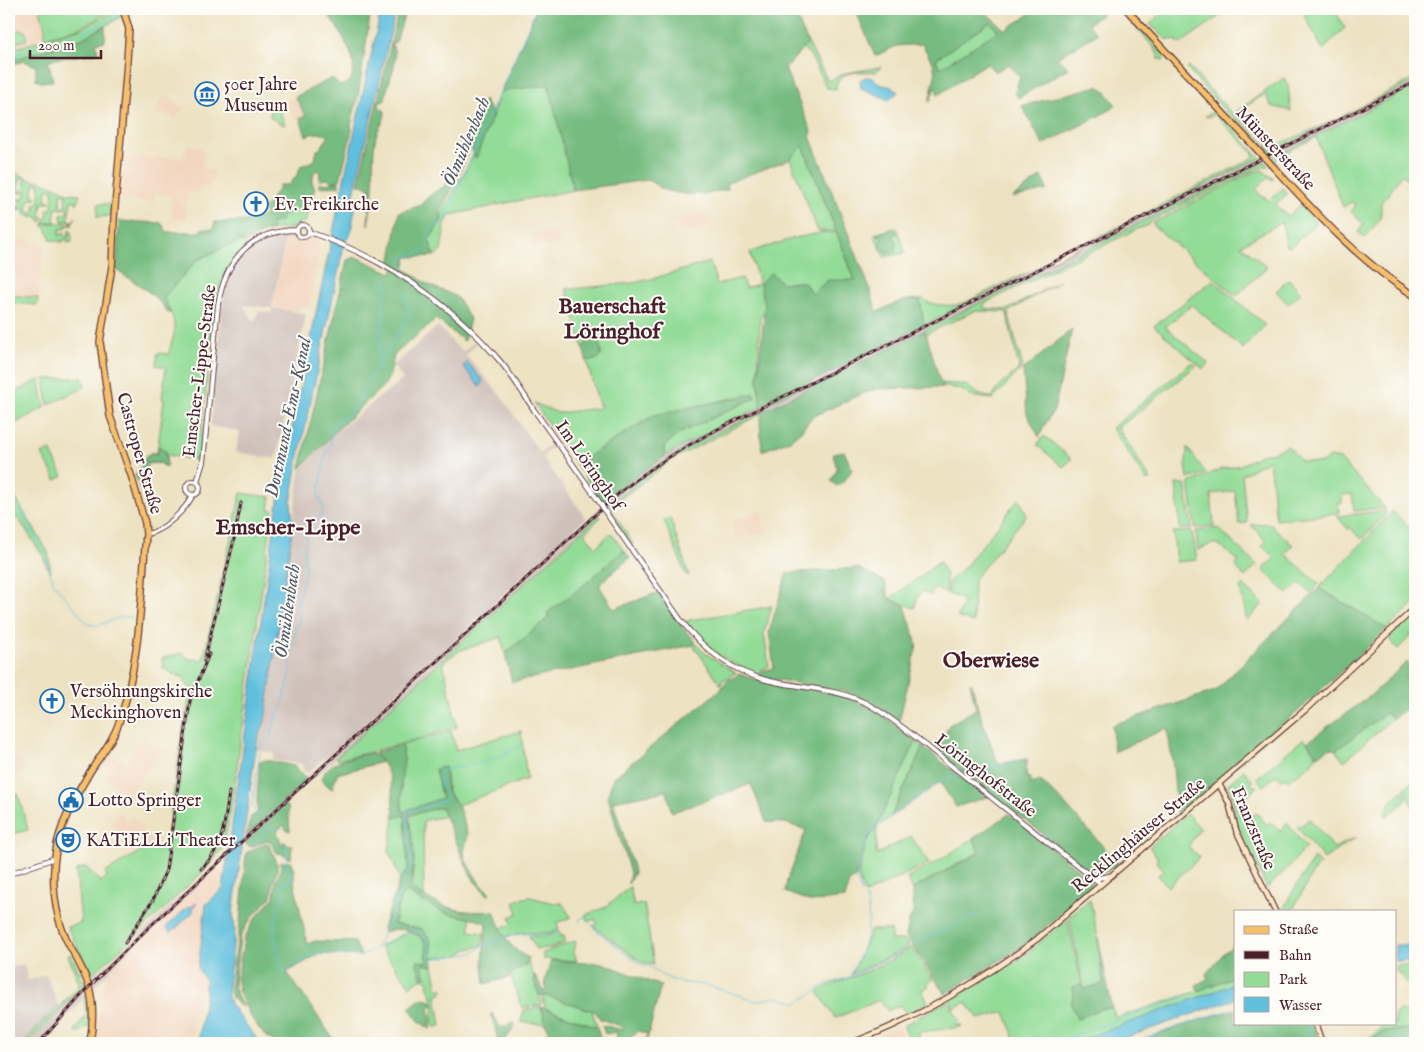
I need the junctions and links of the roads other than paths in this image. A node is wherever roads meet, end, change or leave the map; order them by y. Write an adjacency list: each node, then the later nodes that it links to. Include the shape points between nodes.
1 (1126, 9): 5 (main road, Münsterstraße, via 1309,206 1364,259)
2 (124, 11): 8 (main road, Castroper Straße, via 129,29 112,266 100,342 110,416 132,475)
3 (297, 231): 4 (street, via 303,237); 4 (street, via 304,225); 6 (street, Emscher-Lippe-Straße, via 279,232 257,239 241,251 224,280 218,304 203,462)
4 (309, 232): 10 (street, Im Löringhof, via 385,266 416,285 480,339 500,361 691,634 713,654 739,671 756,677)
5 (1415, 296)
6 (197, 482): 7 (street, via 199,490); 7 (street, via 190,481 186,485 186,492)
7 (191, 495): 8 (street, via 175,518 152,534)
8 (146, 534): 12 (main road, Castroper Straße, via 134,662 118,725 71,808)
9 (1415, 608): 11 (main road, Recklinghäuser Straße, via 1306,710)
10 (848, 695): 15 (street, Löringhofstraße, via 872,706 899,725)
11 (1220, 784): 14 (main road, Recklinghäuser Straße); 17 (main road, Franzstraße, via 1236,830)
12 (55, 858): 13 (street); 19 (main road, Castroper Straße, via 54,882 62,928 91,995)
13 (9, 874)
14 (1112, 875): 15 (street); 16 (main road, Recklinghäuser Straße)
15 (1094, 879): 16 (street, Löringhofstraße)
16 (1101, 884): 20 (main road, Recklinghäuser Straße, via 1038,939 1000,965 900,1023)
17 (1275, 910)
18 (1315, 1024): 21 (main road)
19 (90, 1043)
20 (851, 1043)
21 (1322, 1043)

